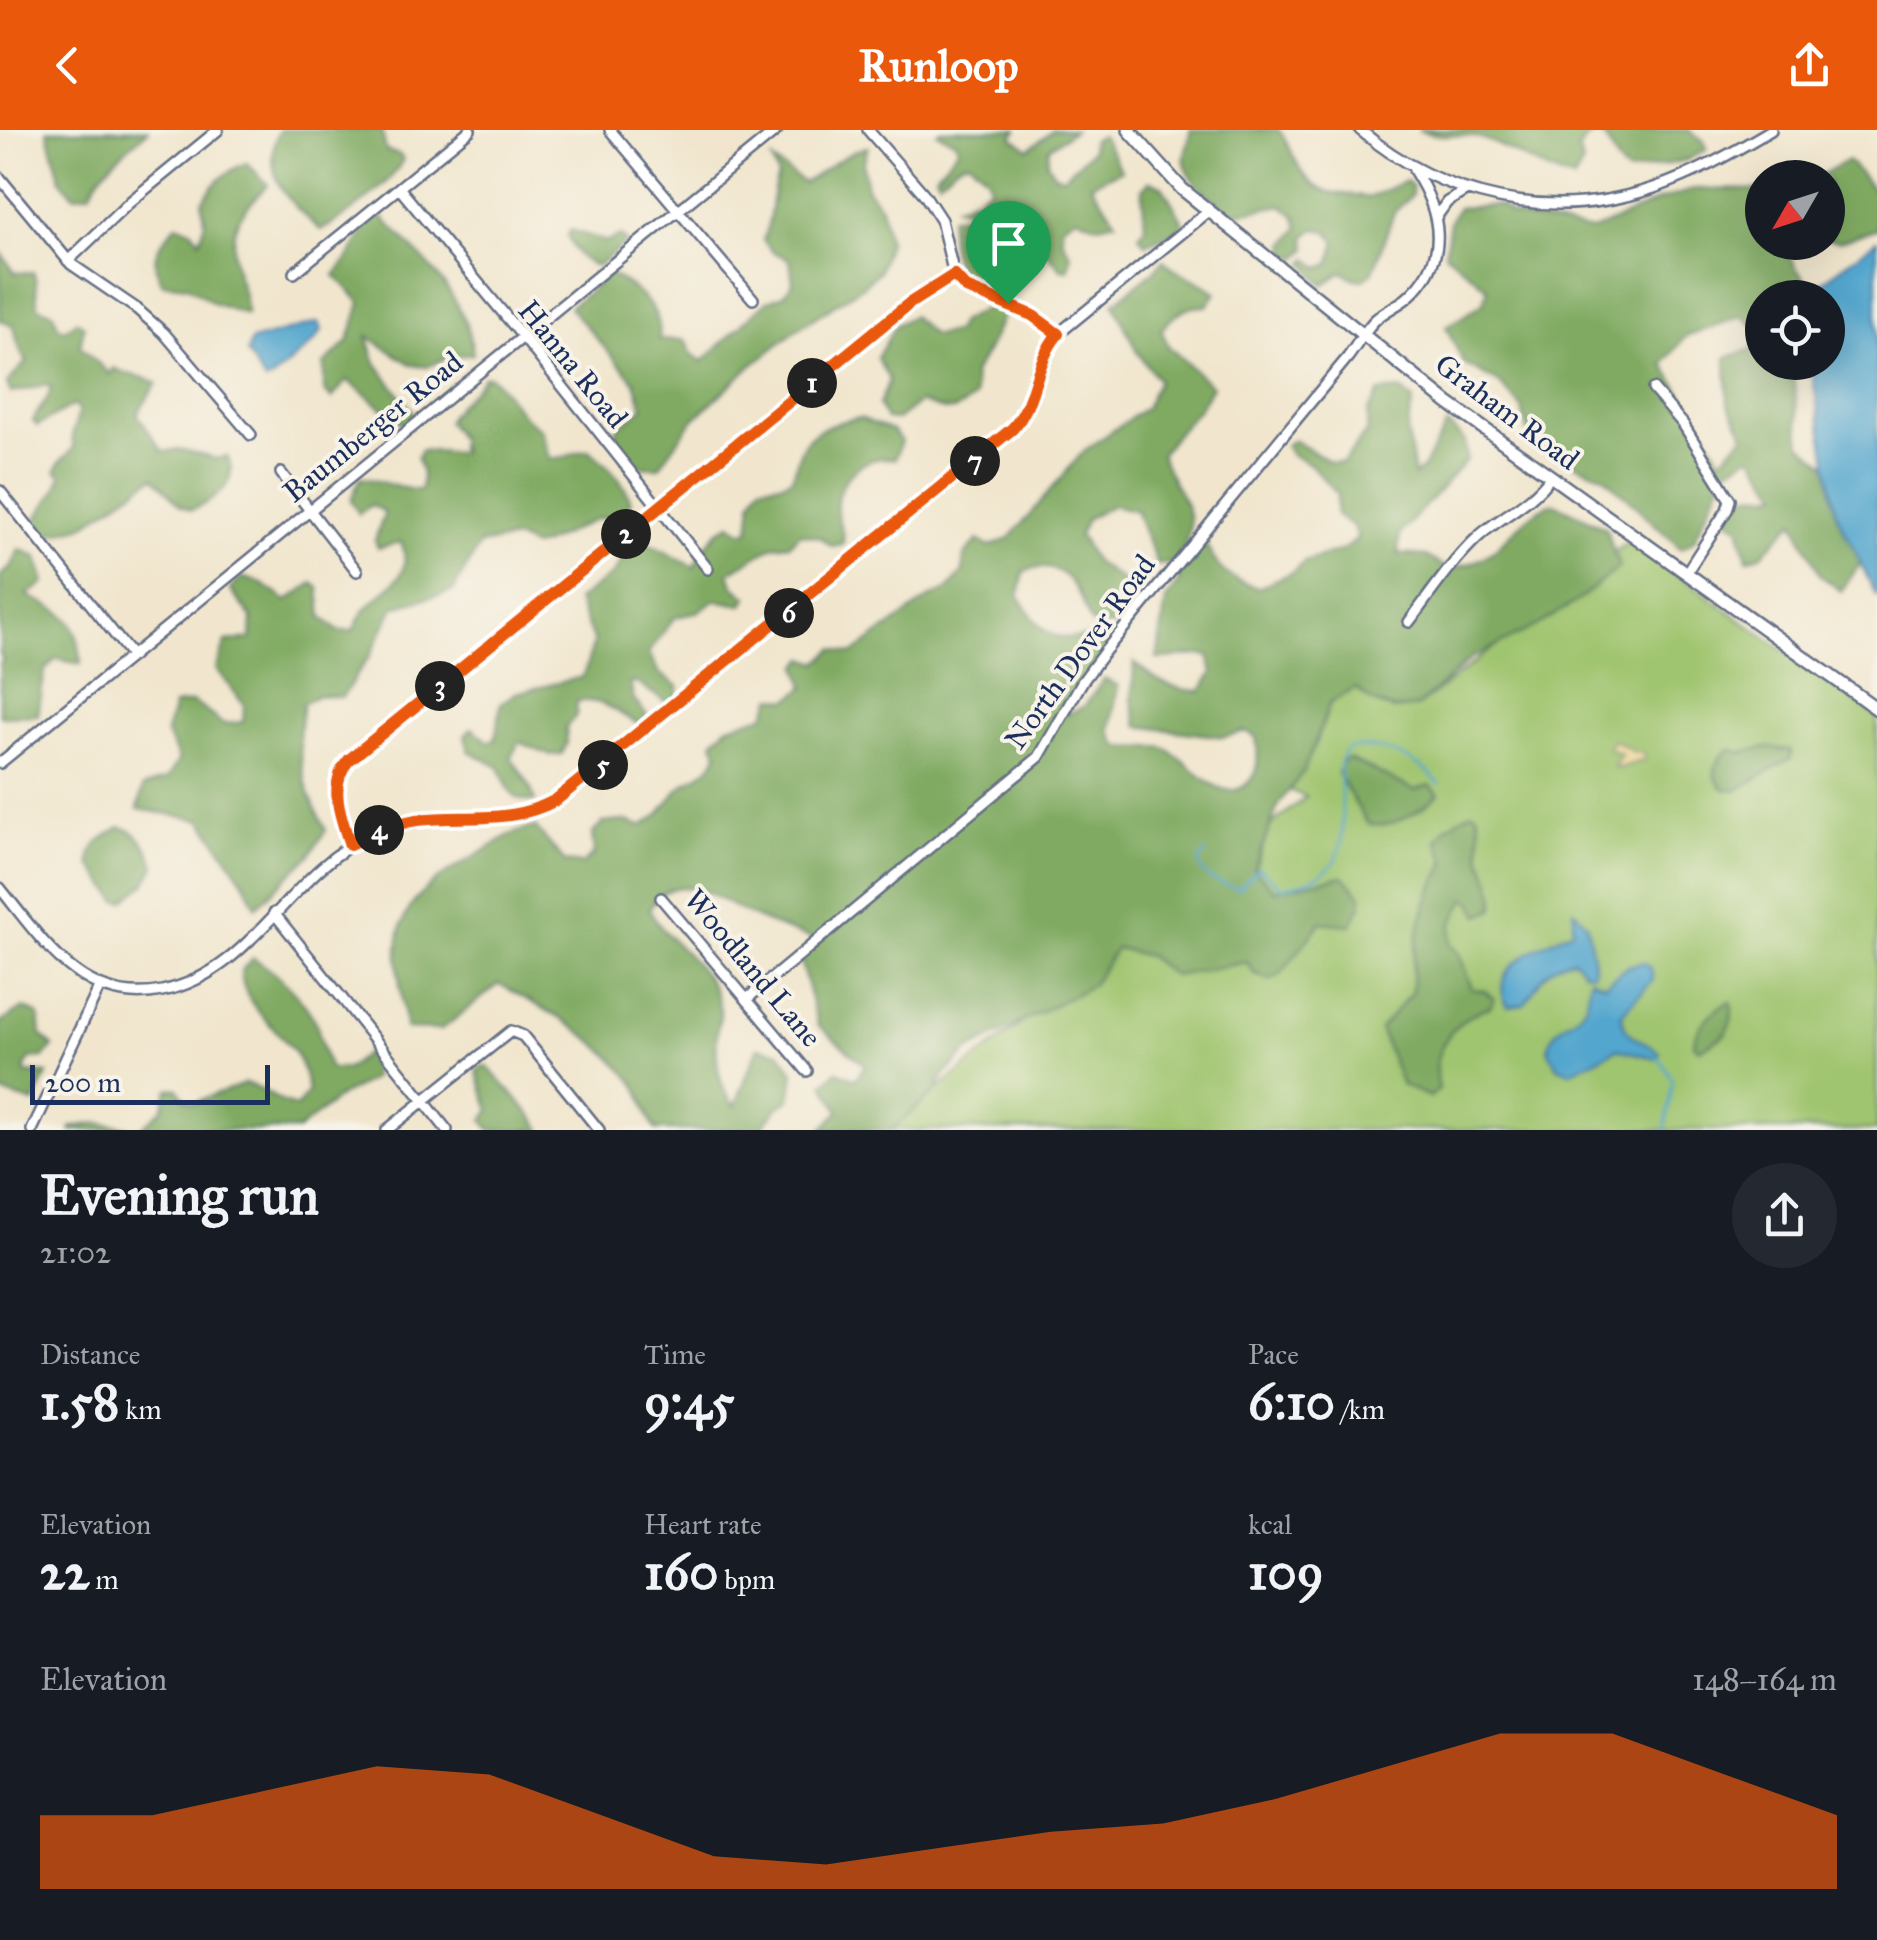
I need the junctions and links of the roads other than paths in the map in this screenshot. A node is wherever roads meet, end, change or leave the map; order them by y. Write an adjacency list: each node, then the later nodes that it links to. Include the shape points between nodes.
1 (218, 130): 16 (street)
2 (470, 130): 11 (street)
3 (610, 130): 13 (street)
4 (777, 130): 13 (street, Baumberger Road)
5 (868, 130): 18 (street, via 941,220)
6 (1128, 130): 14 (main road, Graham Road)
7 (1360, 130): 9 (street)
8 (1771, 130): 12 (street, via 1687,175 1609,200 1538,203)
9 (1414, 170): 12 (street); 15 (street)
10 (0, 178): 16 (street)
11 (400, 189): 17 (street); 22 (street, Hanna Road)
12 (1467, 190): 15 (street)
13 (679, 211): 19 (street); 22 (street, Baumberger Road)
14 (1209, 211): 20 (street); 21 (main road, Graham Road)
15 (1437, 216): 21 (street, North Dover Road, via 1434,256 1424,278)
16 (68, 260): 24 (street, via 164,333)
17 (294, 273)
18 (954, 275): 20 (street, via 966,288 1032,315); 28 (street, via 910,303)
19 (753, 299)
20 (1058, 334): 37 (street, via 1012,429 564,795 504,818 392,826)
21 (1364, 334): 26 (main road, Graham Road); 42 (street, North Dover Road, via 1108,648 1039,758)
22 (524, 338): 28 (street, Hanna Road); 29 (street, Baumberger Road)
23 (1653, 389): 32 (street, via 1730,500)
24 (251, 436)
25 (281, 473): 29 (street)
26 (1551, 476): 32 (main road, Graham Road); 33 (street, via 1472,543)
27 (0, 490): 34 (street)
28 (658, 508): 31 (street, Hanna Road); 37 (street, via 344,765 337,792)
29 (312, 510): 30 (street); 34 (street, Baumberger Road)
30 (358, 570)
31 (708, 570)
32 (1686, 573): 35 (main road, Graham Road)
33 (1409, 622)
34 (132, 656): 36 (street, Baumberger Road)
35 (1877, 709)
36 (0, 763)
37 (350, 845): 40 (street)
38 (0, 888): 41 (street, via 60,959)
39 (662, 898): 42 (street, Woodland Lane)
40 (274, 913): 41 (street, via 228,962 194,983 144,994); 44 (street)
41 (99, 988): 45 (street)
42 (748, 998): 43 (street, Woodland Lane)
43 (807, 1071)
44 (426, 1099): 46 (street); 47 (street); 48 (street, via 516,1032)
45 (32, 1130)
46 (387, 1130)
47 (447, 1130)
48 (600, 1130)

